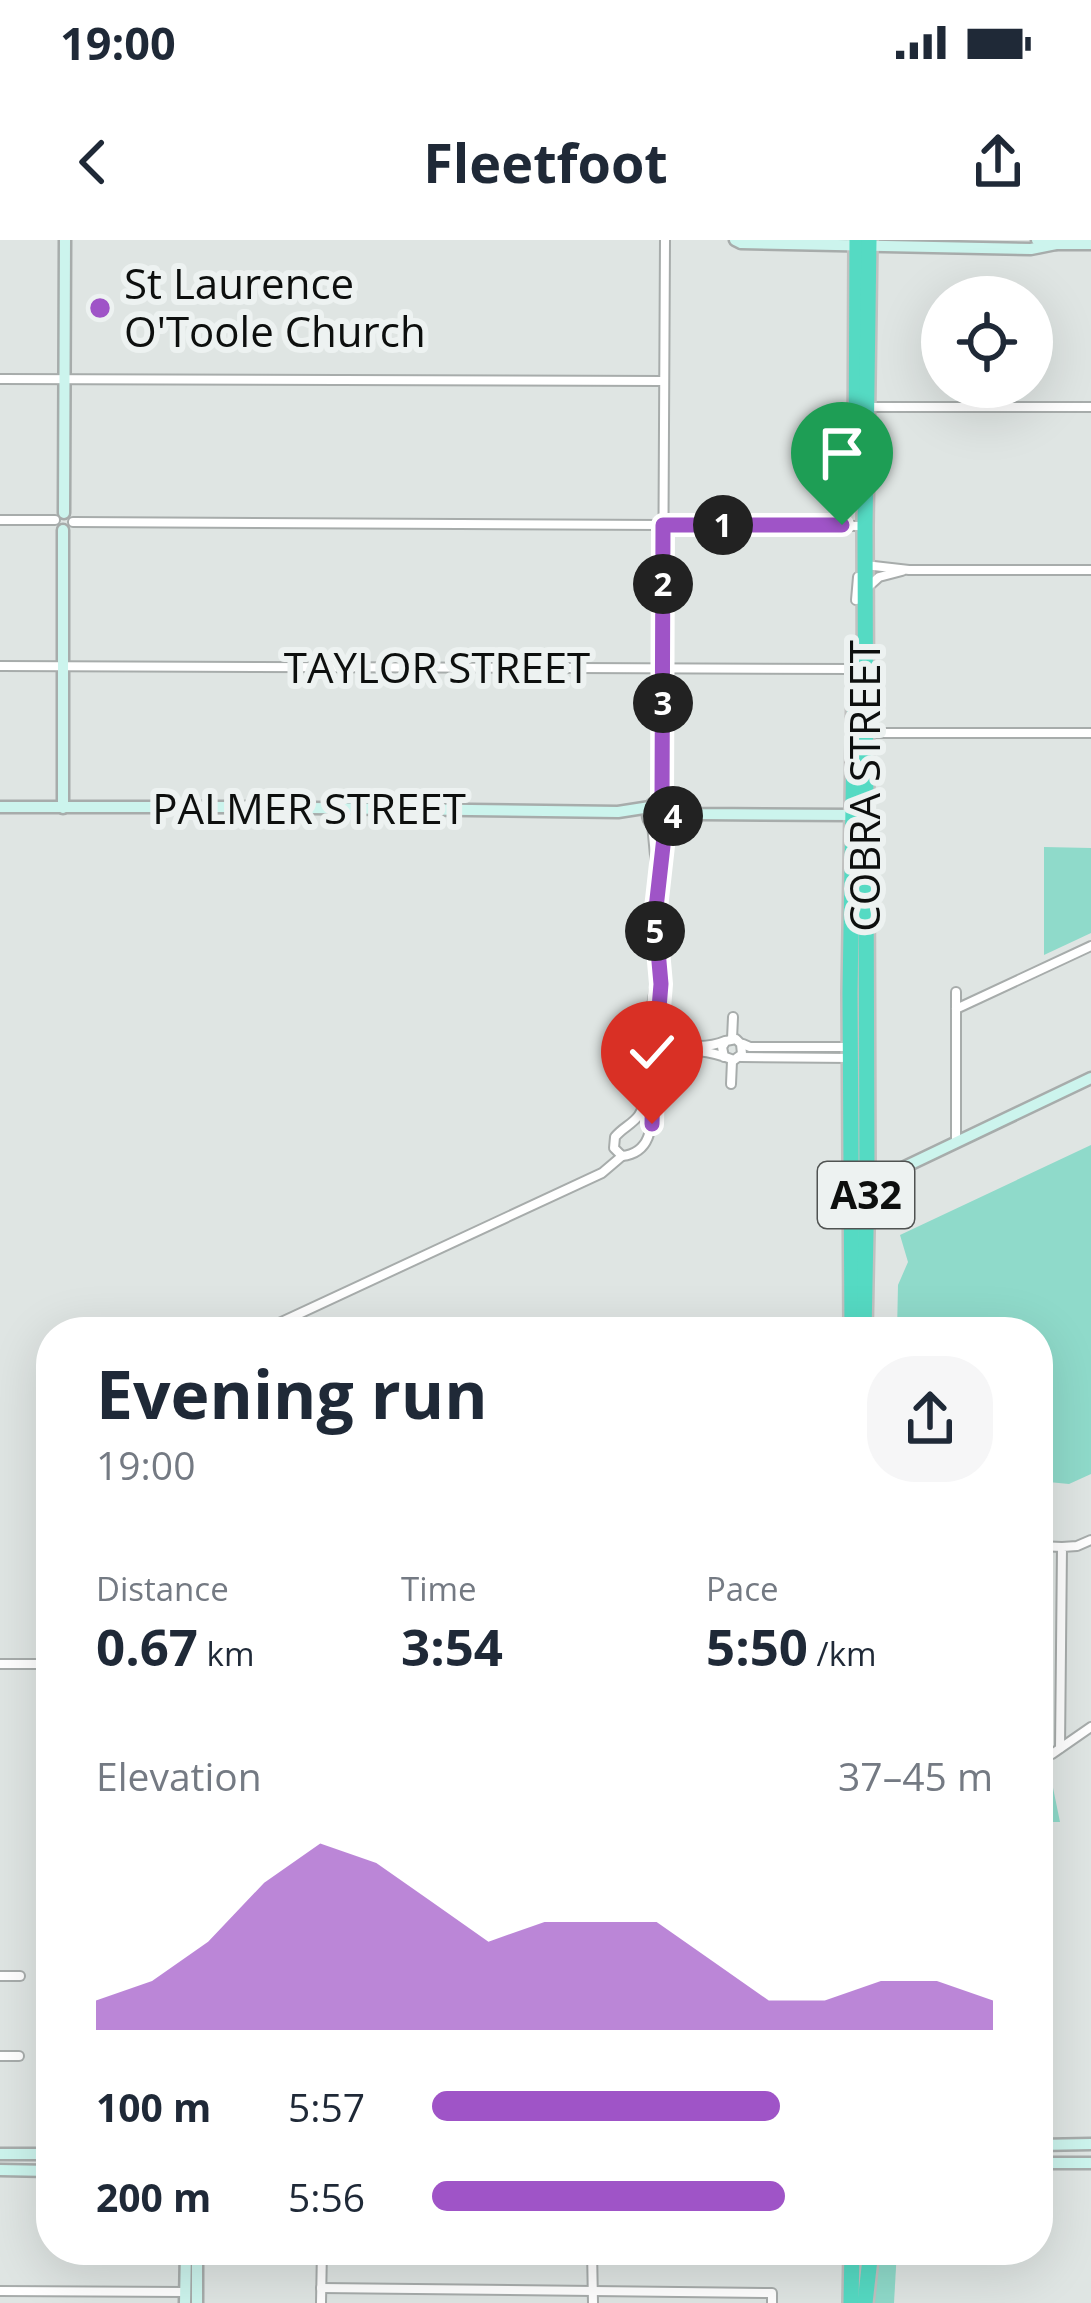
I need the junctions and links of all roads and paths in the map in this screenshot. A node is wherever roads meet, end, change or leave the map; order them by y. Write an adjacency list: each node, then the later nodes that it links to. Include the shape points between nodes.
1 (65, 240): 9 (street)
2 (664, 240): 10 (street)
3 (735, 240): 5 (street)
4 (1037, 240): 6 (street)
5 (863, 244): 6 (street); 11 (highway, COBRA STREET / A32)
6 (1056, 244): 7 (street)
7 (1090, 244)
8 (0, 379): 9 (street)
9 (65, 379): 10 (street); 14 (street)
10 (663, 381): 15 (street)
11 (863, 407): 12 (street); 16 (highway, COBRA STREET / A32)
12 (1091, 407)
13 (0, 520): 14 (street)
14 (64, 521): 15 (street); 23 (street)
15 (663, 525): 16 (street); 24 (street)
16 (860, 526): 17 (highway, COBRA STREET / A32); 20 (highway, COBRA STREET / A32)
17 (866, 565): 18 (street); 20 (highway, COBRA STREET / A32)
18 (909, 570): 19 (street); 20 (street, via 874,579)
19 (1091, 570)
20 (861, 597): 21 (highway, COBRA STREET / A32)
21 (860, 662): 24 (street, TAYLOR STREET); 25 (highway, COBRA STREET / A32); 27 (highway, COBRA STREET / A32)
22 (0, 666): 23 (street, TAYLOR STREET)
23 (64, 666): 24 (street, TAYLOR STREET); 30 (street)
24 (663, 669): 32 (street)
25 (856, 717): 27 (highway); 28 (highway, COBRA STREET / A32)
26 (1091, 733): 27 (street)
27 (867, 734): 28 (highway, COBRA STREET / A32)
28 (860, 789): 33 (highway, via 862,806); 44 (highway, COBRA STREET / A32)
29 (0, 807): 30 (street, PALMER STREET)
30 (63, 808): 31 (street, PALMER STREET)
31 (618, 812): 32 (street, PALMER STREET); 34 (street, PALMER STREET)
32 (665, 812): 33 (street, PALMER STREET); 34 (street, via 648,815); 35 (street)
33 (852, 815): 44 (highway, COBRA STREET / A32)
34 (651, 823): 35 (street)
35 (658, 887): 37 (street)
36 (1091, 946): 39 (street)
37 (659, 969): 41 (street); 42 (street)
38 (956, 992): 39 (street)
39 (956, 1009): 50 (street)
40 (733, 1017): 43 (street)
41 (640, 1030): 42 (street); 47 (street, via 630,1048)
42 (662, 1035): 43 (street, via 687,1045); 46 (street)
43 (733, 1041): 44 (street); 45 (street, via 743,1051); 45 (street, via 722,1047)
44 (858, 1052): 45 (street); 52 (highway, COBRA STREET / A32)
45 (732, 1058): 46 (street, via 687,1051); 49 (street)
46 (662, 1059): 47 (street); 51 (street, via 653,1076 651,1130 638,1151)
47 (637, 1062): 51 (street, via 644,1101 614,1136)
48 (1091, 1078): 50 (street)
49 (731, 1084)
50 (956, 1141): 52 (street)
51 (622, 1156): 53 (street, via 602,1173)
52 (860, 1182): 54 (highway, COBRA STREET / A32); 55 (highway, COBRA STREET / A32)
53 (292, 1317)
54 (853, 1317)
55 (864, 1317)
56 (1091, 1540): 58 (street)
57 (1053, 1546): 58 (street)
58 (1062, 1546): 62 (street)
59 (0, 1664): 60 (street)
60 (36, 1664)
61 (1091, 1727): 62 (street)
62 (1060, 1748): 63 (street)
63 (1053, 1751)
64 (0, 1976): 65 (street)
65 (20, 1976)
66 (0, 2056): 67 (street)
67 (19, 2056)
68 (1053, 2144): 69 (street)
69 (1091, 2144)
70 (0, 2154): 71 (street)
71 (36, 2154)
72 (1053, 2163): 73 (street)
73 (1091, 2163)
74 (0, 2170): 75 (street)
75 (36, 2170)
76 (186, 2265): 86 (street)
77 (197, 2265): 88 (street)
78 (322, 2265): 82 (street)
79 (592, 2265): 85 (street)
80 (852, 2265): 92 (highway)
81 (869, 2265): 93 (highway)
82 (321, 2288): 85 (street); 89 (street)
83 (79, 2290): 84 (street); 86 (street); 87 (street)
84 (0, 2291)
85 (593, 2291): 90 (street); 91 (street, via 772,2293)
86 (185, 2298)
87 (79, 2303)
88 (197, 2303)
89 (321, 2303)
90 (593, 2303)
91 (772, 2303)
92 (851, 2303)
93 (865, 2303)

